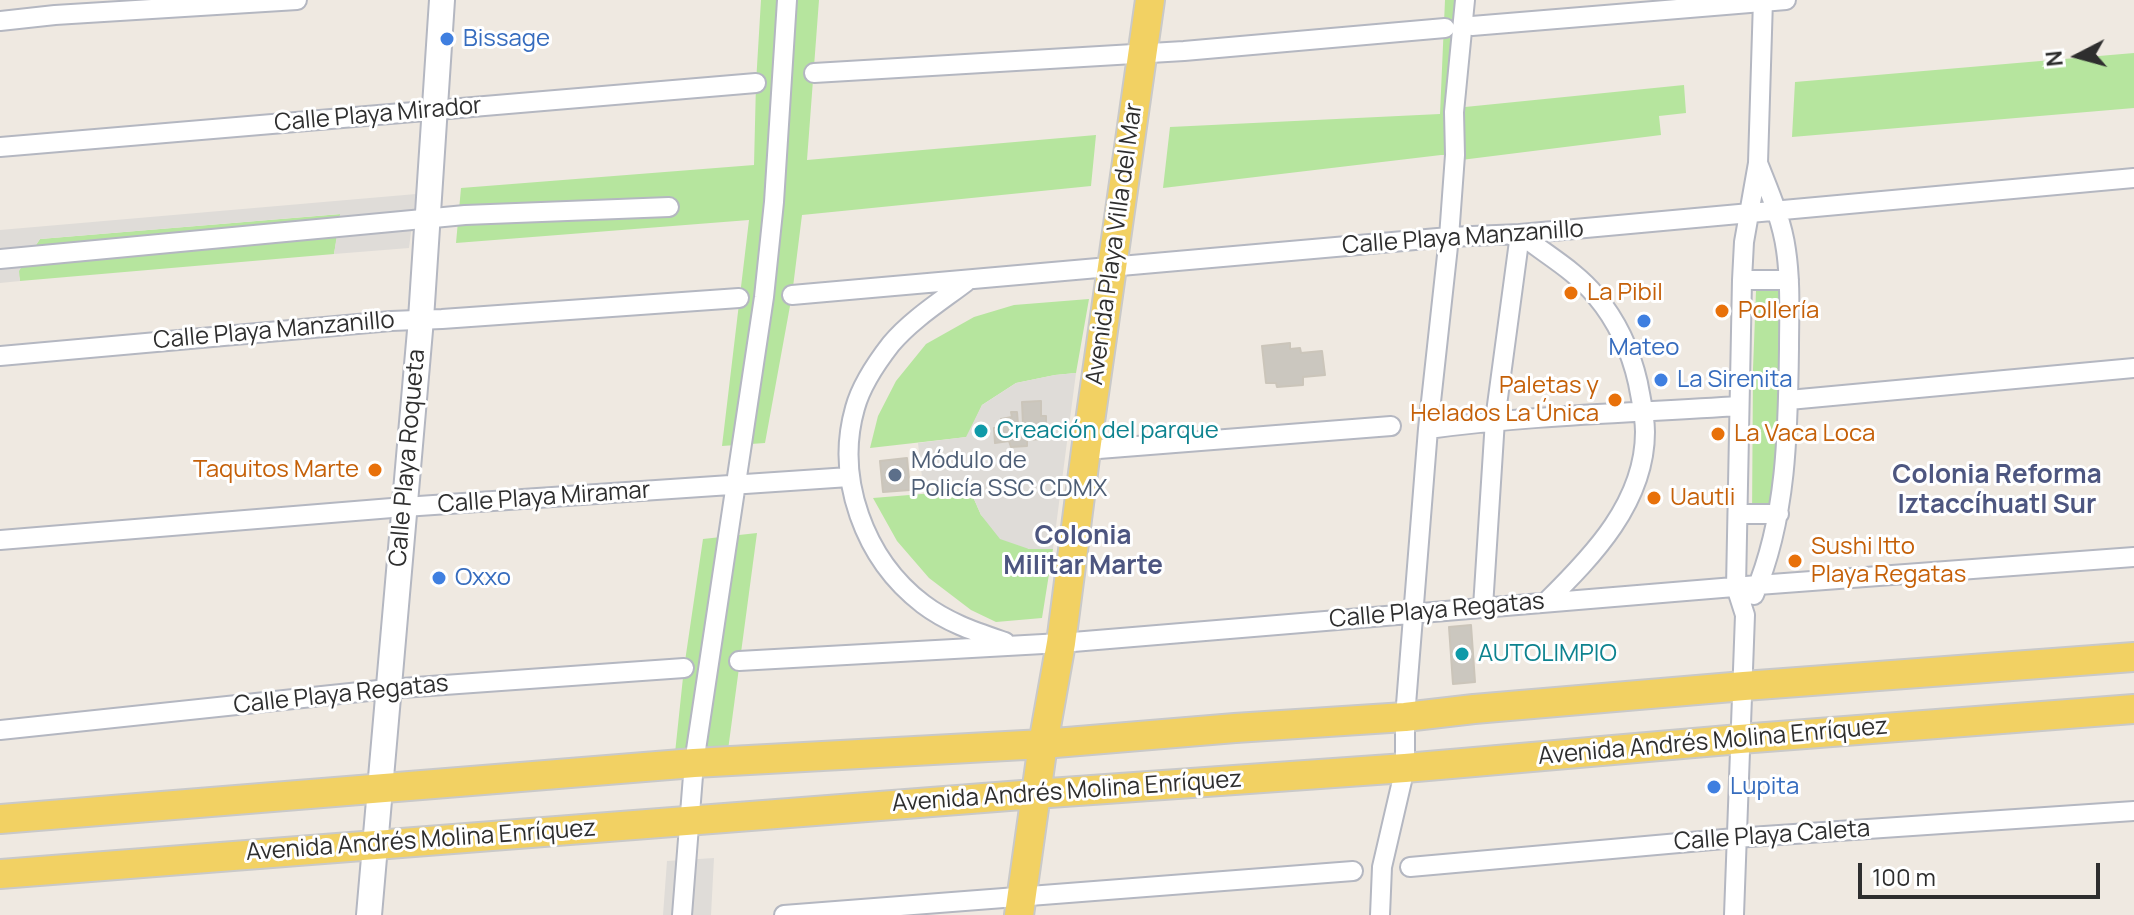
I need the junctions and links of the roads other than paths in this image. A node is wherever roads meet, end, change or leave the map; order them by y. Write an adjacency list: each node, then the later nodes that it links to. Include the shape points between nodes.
1 (297, 0): 8 (street)
2 (442, 0): 15 (street, Calle Playa Roqueta)
3 (787, 0): 43 (street, via 774,202)
4 (1150, 0): 12 (main road, Avenida Playa Villa del Mar)
5 (1465, 0): 24 (street)
6 (1786, 0): 7 (street)
7 (1763, 1): 10 (street); 17 (street)
8 (54, 7): 9 (street)
9 (0, 21)
10 (1472, 26)
11 (1445, 28): 12 (street)
12 (1143, 54): 13 (street); 26 (main road, Avenida Playa Villa del Mar)
13 (814, 73)
14 (756, 83): 15 (street, Calle Playa Mirador)
15 (434, 109): 16 (street, Calle Playa Mirador); 22 (street, Calle Playa Roqueta)
16 (0, 147)
17 (1758, 163): 20 (street); 21 (street)
18 (2134, 178): 20 (street, Calle Playa Manzanillo)
19 (669, 207): 22 (street)
20 (1776, 210): 21 (street, Calle Playa Manzanillo); 28 (street)
21 (1748, 214): 23 (street, Calle Playa Manzanillo); 27 (street)
22 (426, 219): 25 (street); 32 (street, Calle Playa Roqueta)
23 (1520, 234): 24 (street, Calle Playa Manzanillo); 37 (street, via 1595,294 1612,318 1627,347); 38 (street)
24 (1449, 237): 26 (street, Calle Playa Manzanillo); 40 (street)
25 (0, 259)
26 (1112, 268): 29 (street, Calle Playa Manzanillo); 41 (main road, Avenida Playa Villa del Mar)
27 (1742, 280): 28 (street); 36 (street)
28 (1789, 280): 35 (street)
29 (968, 281): 30 (street, Calle Playa Manzanillo); 42 (street, via 892,343 872,371 851,426)
30 (792, 295)
31 (739, 298): 32 (street, Calle Playa Manzanillo)
32 (421, 319): 33 (street, Calle Playa Manzanillo); 44 (street, Calle Playa Roqueta)
33 (0, 356)
34 (2134, 368): 35 (street)
35 (1789, 400): 46 (street)
36 (1739, 406): 37 (street); 45 (street)
37 (1644, 413): 38 (street); 51 (street, via 1640,468 1628,502 1591,557)
38 (1495, 420): 40 (street); 52 (street)
39 (1391, 426): 41 (street)
40 (1428, 429): 53 (street)
41 (1086, 450): 55 (main road, Avenida Playa Villa del Mar)
42 (849, 477): 43 (street, Calle Playa Miramar); 56 (street, via 857,511 894,575 951,622)
43 (735, 485): 44 (street, Calle Playa Miramar); 67 (street)
44 (404, 507): 47 (street, Calle Playa Miramar); 61 (street, Calle Playa Roqueta)
45 (1738, 514): 46 (street); 50 (street)
46 (1779, 514): 49 (street)
47 (0, 540)
48 (2134, 557): 49 (street, Calle Playa Regatas)
49 (1758, 585): 50 (street, Calle Playa Regatas); 54 (street)
50 (1736, 587): 51 (street, Calle Playa Regatas); 54 (street)
51 (1546, 602): 52 (street, Calle Playa Regatas)
52 (1483, 607): 53 (street, Calle Playa Regatas)
53 (1413, 614): 55 (street, Calle Playa Regatas); 63 (street)
54 (1745, 615): 60 (street)
55 (1061, 643): 56 (street, Calle Playa Regatas); 66 (main road, Avenida Playa Villa del Mar)
56 (1011, 645): 58 (street, Calle Playa Regatas)
57 (2134, 657): 60 (main road, Avenida Andrés Molina Enríquez)
58 (739, 661)
59 (684, 668): 61 (street, Calle Playa Regatas)
60 (1744, 686): 63 (main road, Avenida Andrés Molina Enríquez); 65 (street)
61 (388, 689): 64 (street, Calle Playa Regatas); 69 (street, Calle Playa Roqueta)
62 (2134, 709): 65 (main road, Avenida Andrés Molina Enríquez)
63 (1405, 717): 66 (main road, Avenida Andrés Molina Enríquez); 68 (street)
64 (0, 730)
65 (1740, 739): 68 (main road, Avenida Andrés Molina Enríquez); 74 (street)
66 (1043, 744): 67 (main road, Avenida Andrés Molina Enríquez); 70 (main road, Avenida Playa Villa del Mar)
67 (694, 763): 69 (main road, Avenida Andrés Molina Enríquez); 73 (street)
68 (1405, 768): 70 (main road, Avenida Andrés Molina Enríquez); 83 (street, via 1382,867)
69 (380, 789): 72 (main road, Avenida Andrés Molina Enríquez); 75 (street, Calle Playa Roqueta)
70 (1035, 794): 73 (main road, Avenida Andrés Molina Enríquez); 79 (main road, Avenida Playa Villa del Mar)
71 (2134, 811): 74 (street, Calle Playa Caleta)
72 (0, 819)
73 (689, 821): 75 (main road, Avenida Andrés Molina Enríquez); 81 (street)
74 (1735, 838): 76 (street, Calle Playa Caleta); 84 (street)
75 (375, 845): 78 (main road, Avenida Andrés Molina Enríquez); 80 (street, Calle Playa Roqueta)
76 (1410, 867)
77 (1353, 871): 79 (street)
78 (0, 874)
79 (1020, 906): 82 (street)
80 (369, 915)
81 (682, 915)
82 (784, 915)
83 (1380, 915)
84 (1734, 915)

